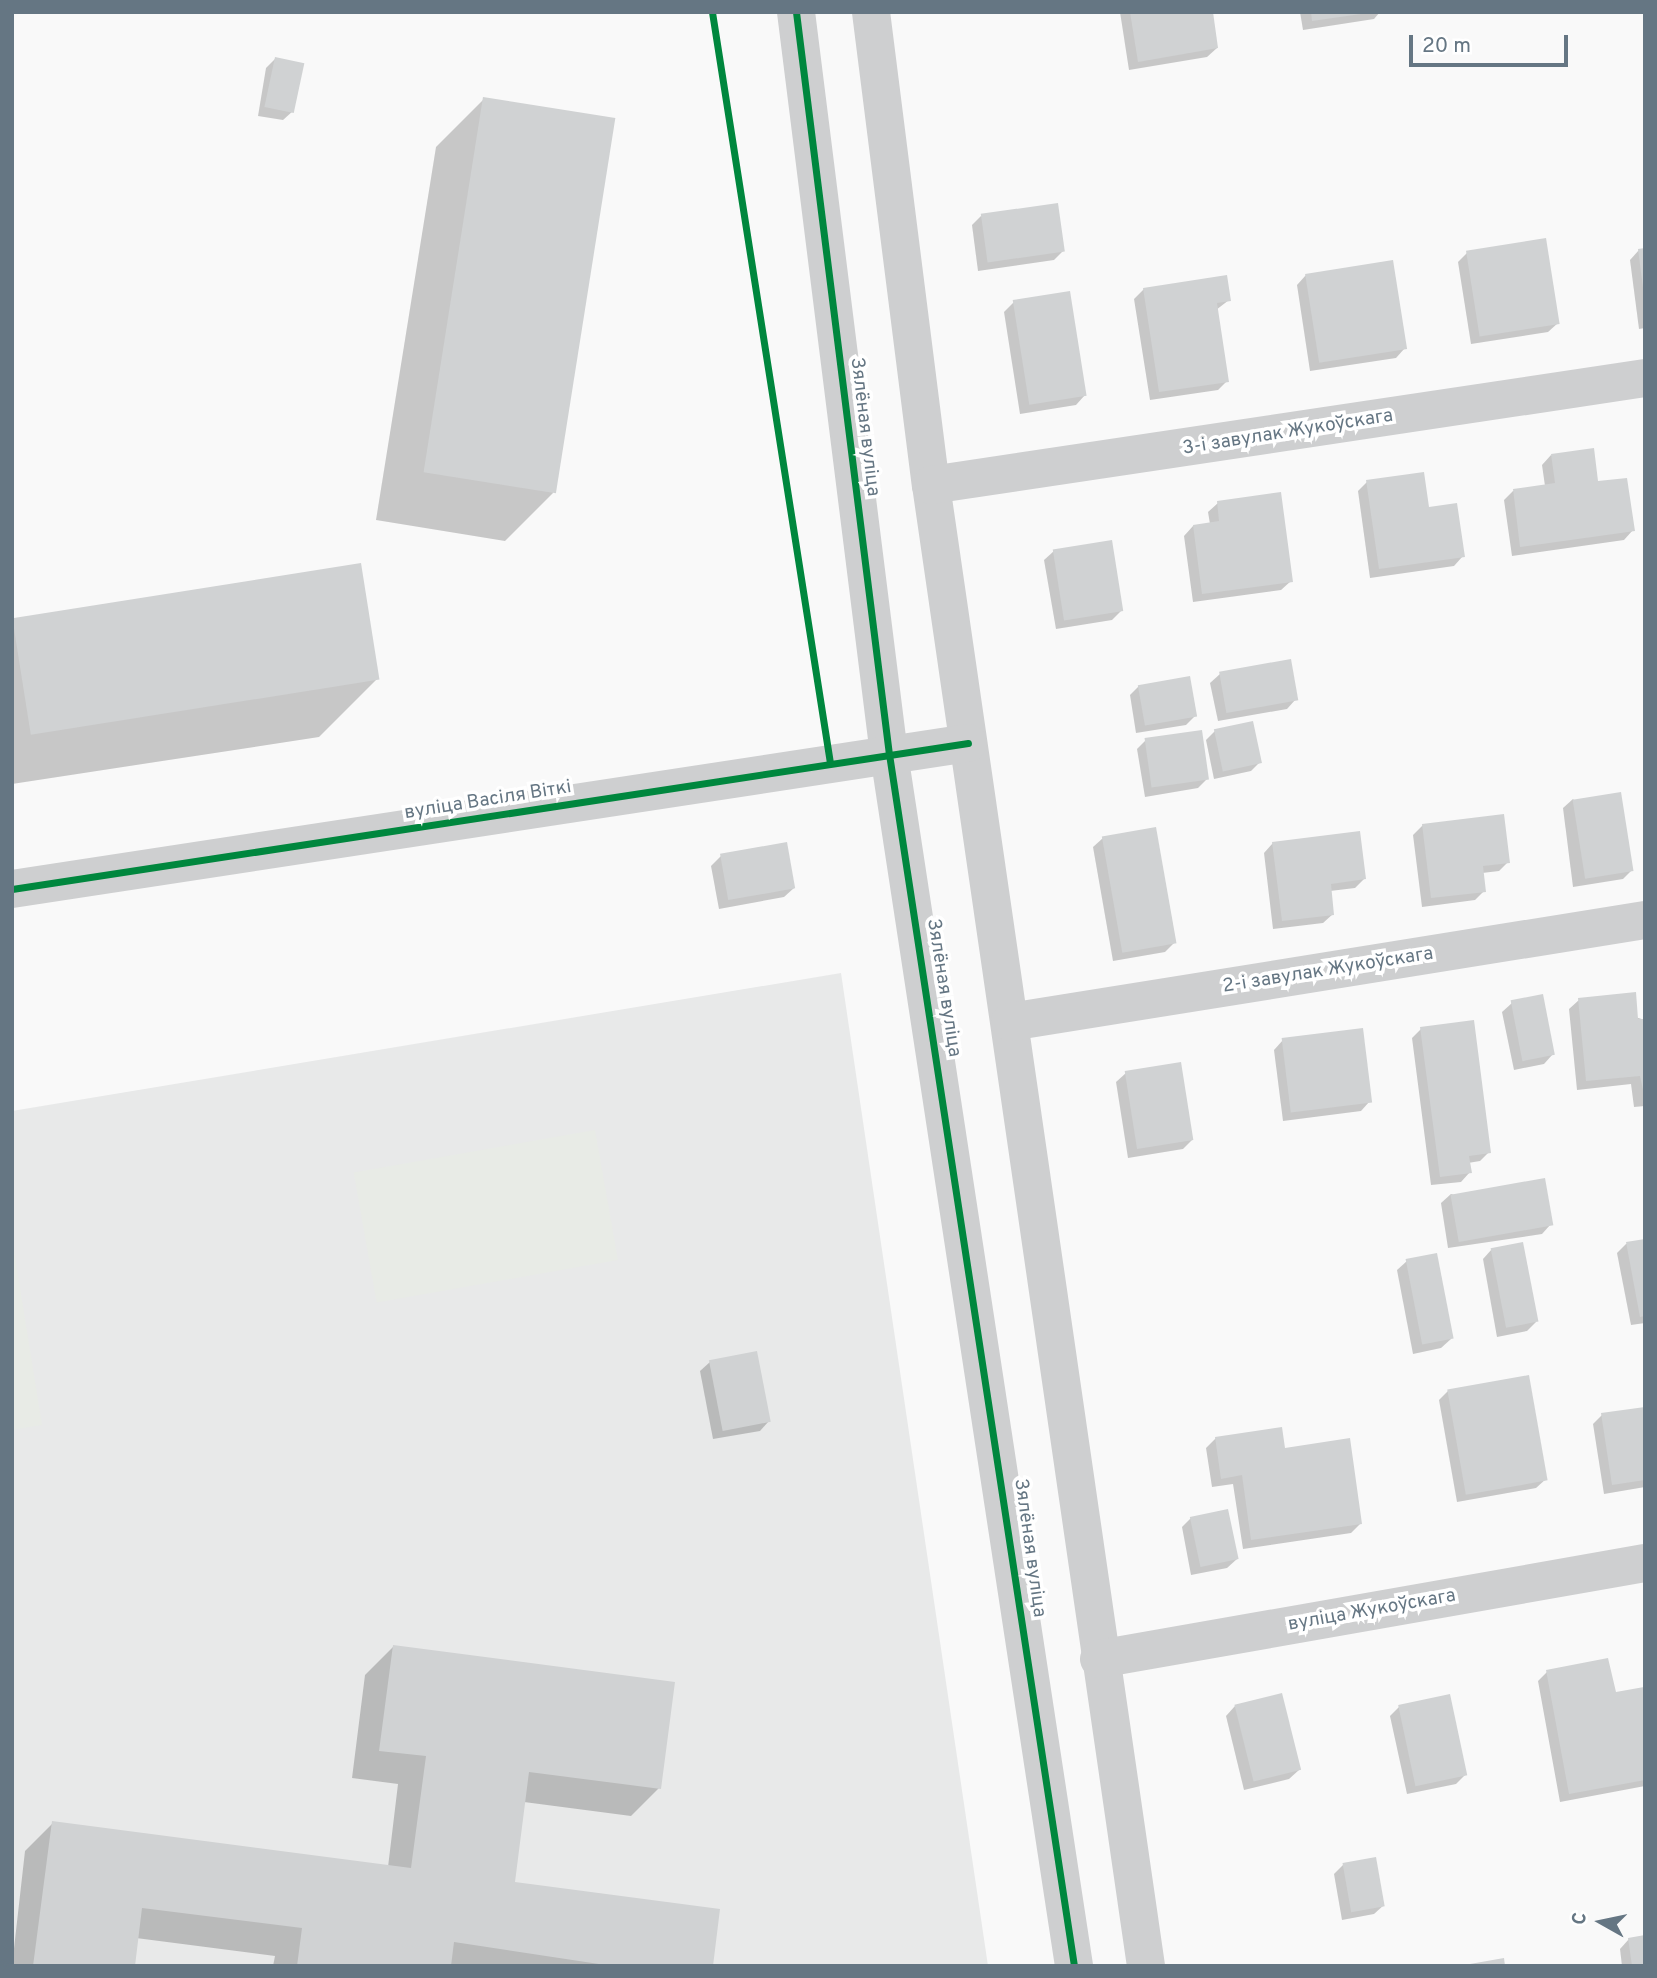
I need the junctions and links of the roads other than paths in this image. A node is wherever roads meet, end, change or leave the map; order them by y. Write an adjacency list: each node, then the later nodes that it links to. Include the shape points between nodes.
1 (796, 12): 6 (street, Зялёная вуліца)
2 (871, 12): 4 (street)
3 (1645, 378): 4 (street, 3-і завулак Жукоўскага)
4 (931, 485): 5 (street)
5 (968, 743): 6 (street, вуліца Васіля Віткі); 9 (street)
6 (889, 754): 7 (street, вуліца Васіля Віткі); 12 (street, Зялёная вуліца)
7 (12, 889)
8 (1645, 920): 9 (street, 2-і завулак Жукоўскага)
9 (1010, 1022): 11 (street)
10 (1645, 1563): 11 (street, вуліца Жукоўскага)
11 (1100, 1658): 13 (street)
12 (1074, 1966)
13 (1146, 1966)

